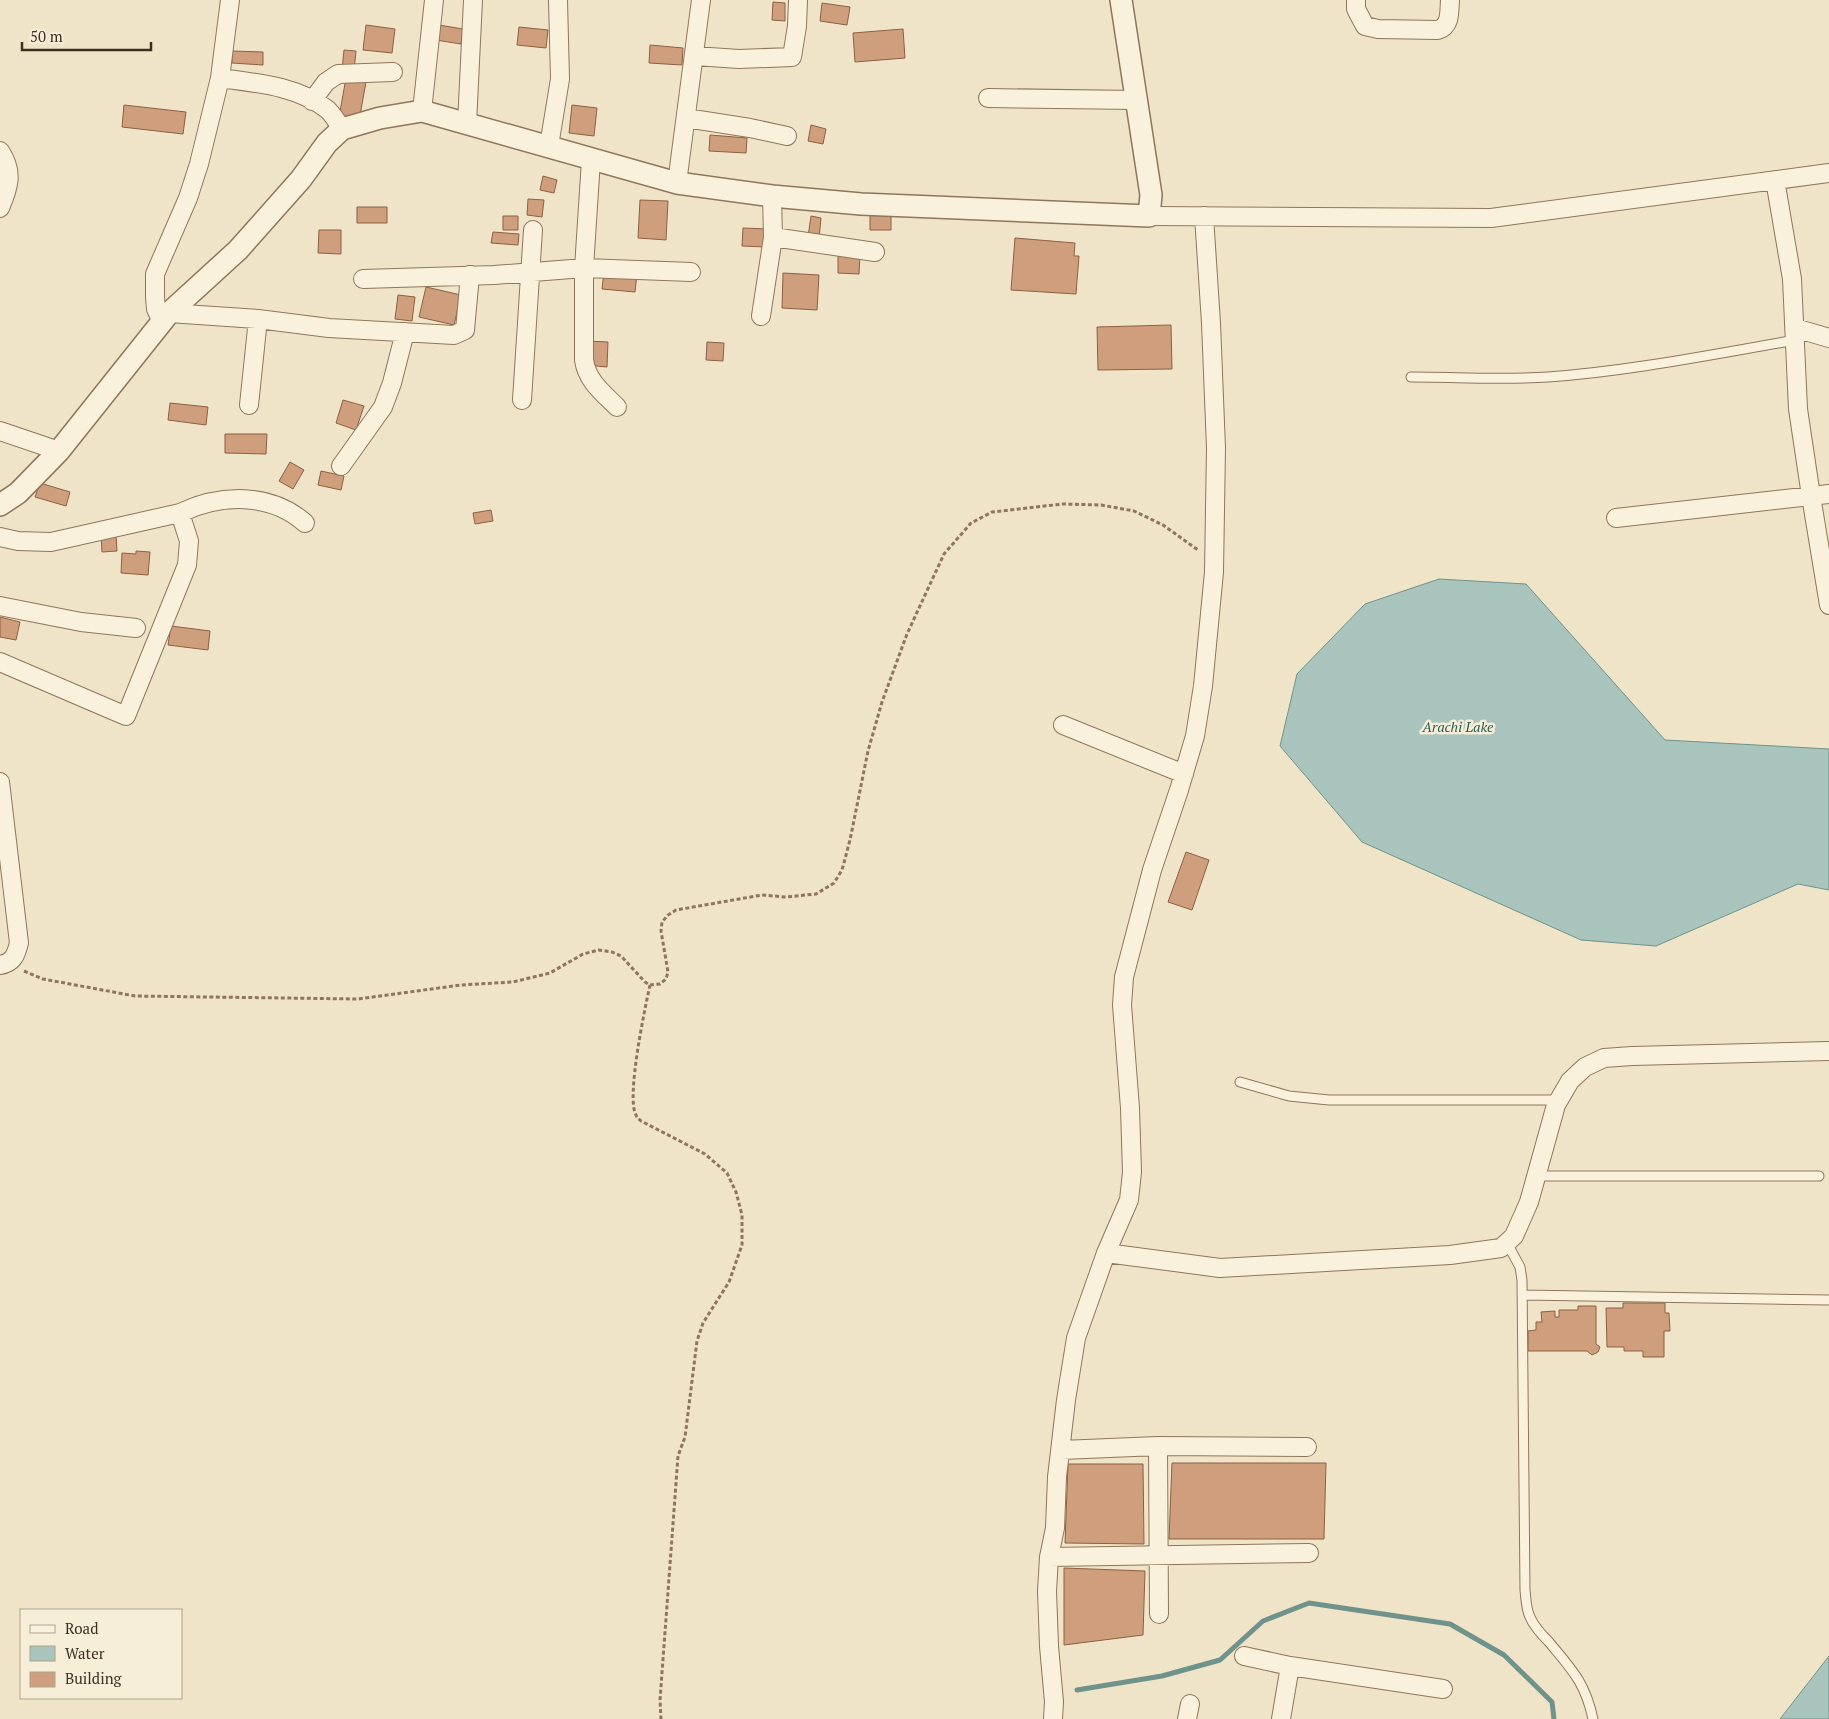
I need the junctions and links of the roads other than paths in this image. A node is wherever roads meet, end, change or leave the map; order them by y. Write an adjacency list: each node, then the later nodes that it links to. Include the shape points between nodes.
1 (230, 0): 12 (street)
2 (434, 0): 16 (street)
3 (473, 0): 18 (street)
4 (558, 0): 21 (street, via 560,79)
5 (701, 0): 10 (street)
6 (798, 0): 10 (street, via 792,57 739,59)
7 (1121, 0): 14 (street)
8 (1356, 0): 9 (street, via 1356,9 1365,26 1438,30 1447,24)
9 (1450, 0)
10 (695, 56): 17 (street)
11 (393, 72): 15 (street, via 338,74 326,82)
12 (220, 78): 15 (street, via 291,90); 40 (street, via 188,198 155,274 156,309)
13 (988, 98): 14 (street)
14 (1137, 100): 29 (street, via 1152,195)
15 (312, 101): 19 (street, via 329,111)
16 (422, 110): 18 (street); 19 (street)
17 (686, 118): 20 (street); 26 (street)
18 (467, 124): 21 (street)
19 (342, 129): 40 (street, via 238,250)
20 (787, 136)
21 (549, 146): 23 (street)
22 (0, 152): 28 (street, via 10,181)
23 (591, 160): 26 (street); 34 (street)
24 (1829, 173): 25 (street)
25 (1775, 180): 30 (street, via 1492,218); 43 (street, via 1790,262)
26 (677, 183): 27 (street)
27 (772, 196): 29 (street, via 861,204); 32 (street)
28 (0, 208)
29 (1149, 216): 30 (street)
30 (1204, 216): 64 (street, via 1216,448 1214,563 1203,686 1195,736)
31 (533, 230): 35 (street)
32 (773, 237): 33 (street); 39 (street)
33 (875, 252)
34 (584, 268): 35 (street); 36 (street); 48 (street, via 585,371)
35 (530, 272): 37 (street); 46 (street)
36 (691, 272)
37 (470, 275): 38 (street); 42 (street, via 465,330 454,334)
38 (363, 279)
39 (761, 316)
40 (165, 318): 41 (street); 50 (street)
41 (258, 319): 42 (street, via 329,328); 47 (street)
42 (405, 332): 51 (street, via 383,407)
43 (1796, 334): 44 (street); 45 (lane, via 1651,364 1578,374); 53 (street, via 1798,409)
44 (1829, 338)
45 (1411, 377)
46 (522, 400)
47 (249, 405)
48 (617, 407)
49 (0, 431): 50 (street)
50 (59, 451): 54 (street, via 18,493)
51 (341, 466)
52 (1829, 494): 53 (street)
53 (1810, 496): 56 (street); 60 (street)
54 (0, 505)
55 (180, 513): 57 (street, via 196,505 231,499 262,500 295,514); 58 (street, via 50,542); 62 (street, via 189,541 187,565 126,716)
56 (1616, 518)
57 (305, 523)
58 (0, 537)
59 (0, 606): 61 (street, via 82,622)
60 (1829, 606)
61 (136, 628)
62 (0, 662)
63 (1063, 725): 64 (street)
64 (1184, 774): 73 (street, via 1152,870 1124,977 1122,1005 1132,1172 1129,1200)
65 (0, 782): 66 (street, via 19,943 13,959)
66 (4, 964)
67 (1829, 1052): 69 (street, via 1604,1058 1585,1067 1570,1081)
68 (1240, 1082): 69 (lane, via 1289,1096 1329,1100)
69 (1559, 1100): 70 (street)
70 (1536, 1176): 71 (lane); 72 (street, via 1514,1236)
71 (1819, 1176)
72 (1507, 1243): 73 (street, via 1501,1248 1450,1255 1220,1268); 74 (lane, via 1520,1267)
73 (1106, 1253): 78 (street, via 1076,1338)
74 (1522, 1295): 75 (lane); 88 (lane, via 1527,1606 1536,1628 1574,1672 1585,1690)
75 (1829, 1300)
76 (1158, 1446): 77 (street); 78 (street); 80 (street)
77 (1307, 1447)
78 (1060, 1450): 81 (street, via 1056,1528)
79 (1309, 1553): 80 (street)
80 (1158, 1555): 81 (street); 82 (street)
81 (1049, 1557): 86 (street, via 1048,1618)
82 (1159, 1614)
83 (1244, 1656): 84 (street)
84 (1290, 1666): 85 (street); 87 (street)
85 (1443, 1688)
86 (1054, 1719)
87 (1281, 1719)
88 (1593, 1719)

